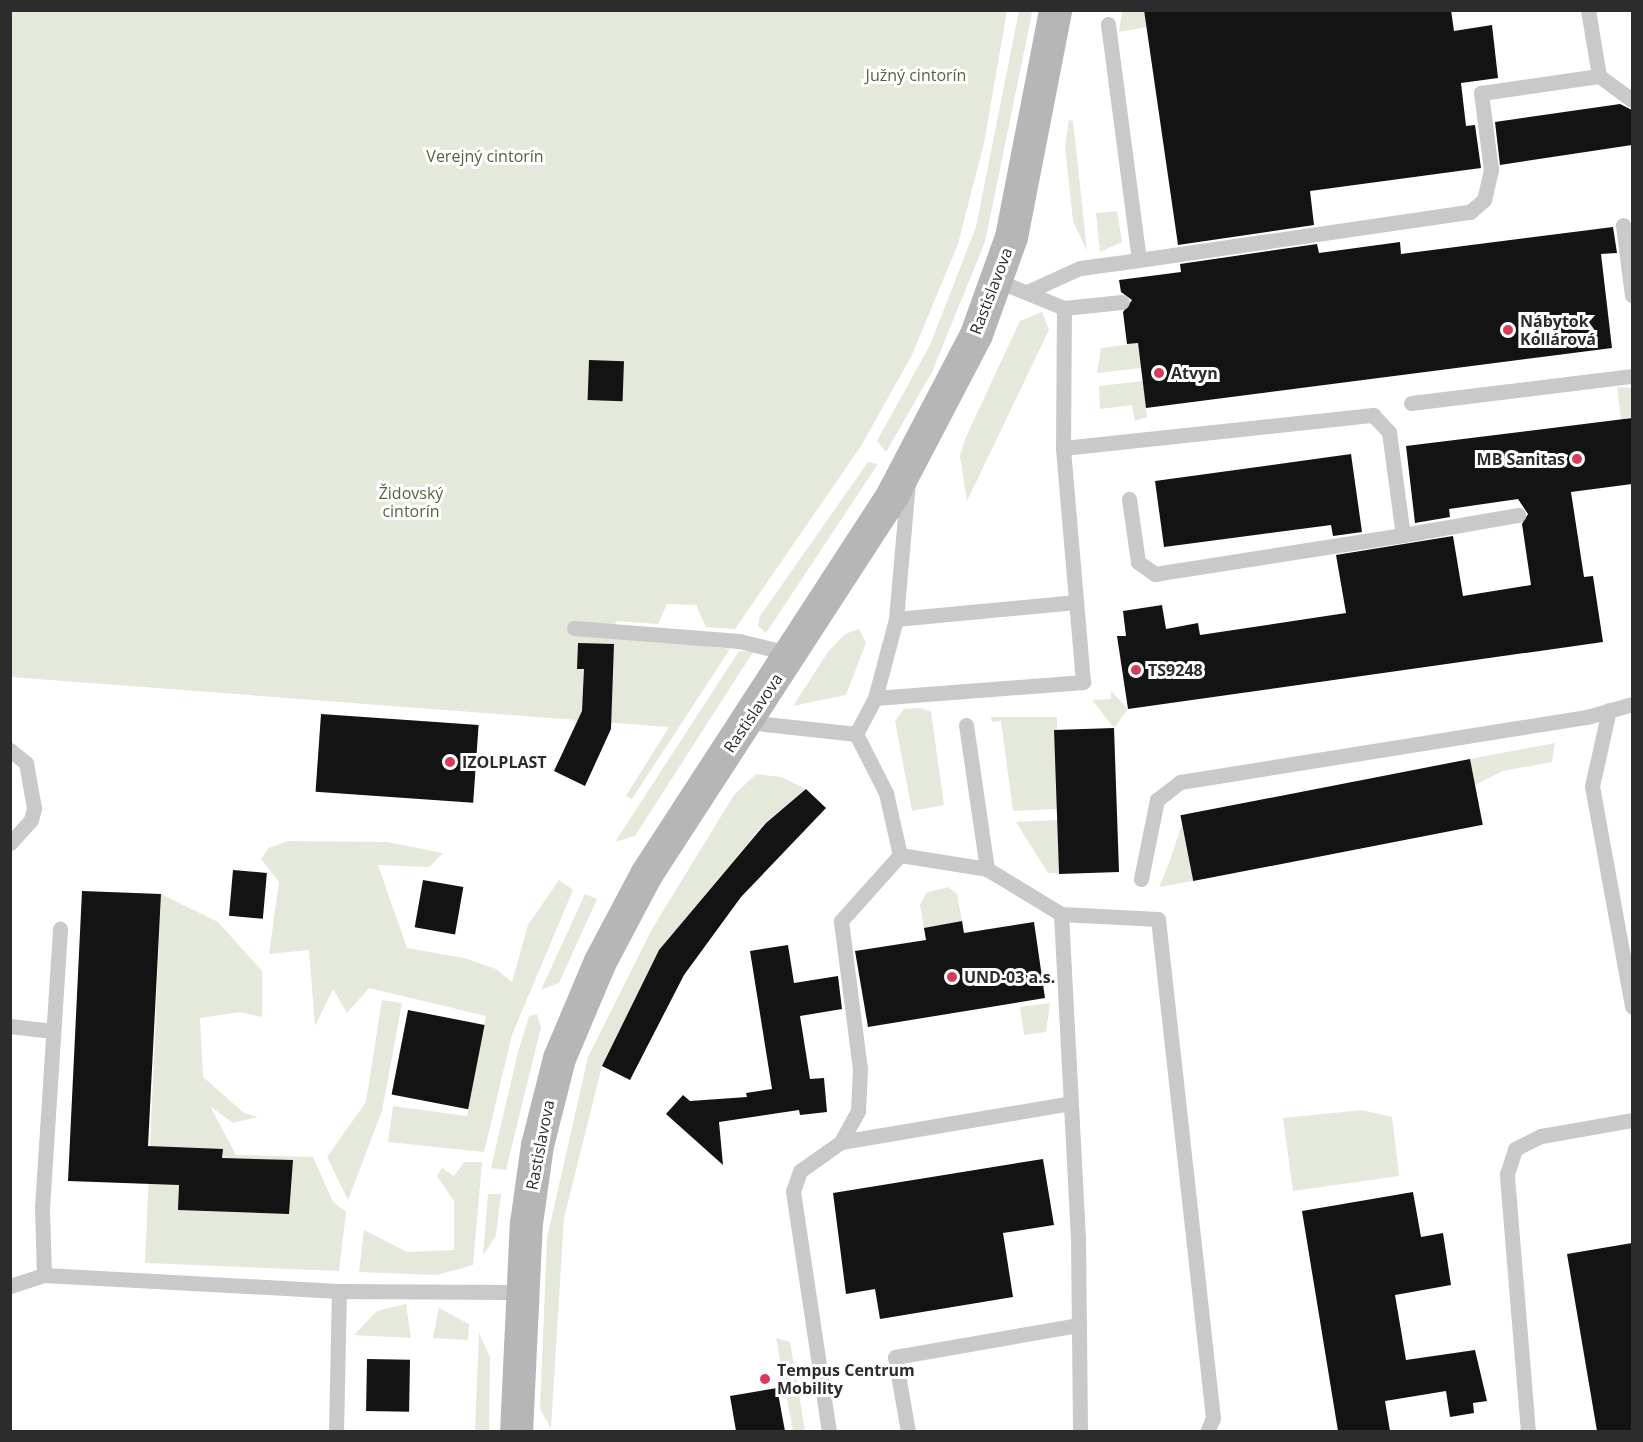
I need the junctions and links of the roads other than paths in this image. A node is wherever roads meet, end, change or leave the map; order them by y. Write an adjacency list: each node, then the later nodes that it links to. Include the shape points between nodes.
1 (1055, 10): 8 (street, Rastislavova)
2 (1588, 10): 4 (lane)
3 (1108, 24): 7 (lane)
4 (1599, 76): 5 (lane); 7 (lane, via 1481,93 1491,170 1484,200 1470,212)
5 (1632, 100)
6 (1623, 225): 9 (lane)
7 (1139, 260): 8 (lane, via 1080,268)
8 (1012, 286): 11 (lane); 15 (street, Rastislavova)
9 (1632, 295)
10 (1122, 302): 11 (lane)
11 (1064, 308): 14 (lane)
12 (1632, 376): 13 (lane)
13 (1411, 403)
14 (1063, 448): 18 (lane, via 1373,415 1389,432); 19 (lane)
15 (909, 464): 20 (lane); 22 (street, Rastislavova)
16 (1129, 499): 18 (lane, via 1138,562 1155,574)
17 (1518, 515): 18 (lane)
18 (1403, 535)
19 (1076, 602): 20 (lane); 23 (lane, via 1083,682)
20 (896, 620): 23 (lane)
21 (574, 628): 22 (lane, via 739,641)
22 (792, 654): 26 (street, Rastislavova)
23 (875, 698): 28 (lane)
24 (1632, 704): 25 (lane)
25 (1609, 710): 33 (lane, via 1180,782 1157,800); 36 (lane, via 1592,786)
26 (747, 722): 28 (lane); 45 (street, Rastislavova, via 646,874 600,961 559,1059 537,1145)
27 (966, 725): 32 (lane)
28 (856, 734): 31 (lane, via 886,793)
29 (10, 750): 30 (lane, via 26,763 34,808 31,820)
30 (10, 843)
31 (900, 855): 32 (lane); 41 (lane, via 841,921 860,1092 858,1112)
32 (987, 869): 34 (lane)
33 (1141, 879)
34 (1061, 914): 39 (lane); 52 (lane, via 1158,919 1213,1418)
35 (60, 929): 38 (lane)
36 (1632, 1006)
37 (10, 1026): 38 (lane)
38 (53, 1030): 42 (lane, via 42,1208)
39 (1071, 1103): 41 (lane); 46 (lane)
40 (1632, 1120): 53 (lane, via 1541,1136 1515,1149 1508,1174)
41 (841, 1142): 49 (lane, via 800,1171 793,1191)
42 (44, 1275): 43 (lane); 44 (lane)
43 (10, 1286)
44 (339, 1290): 45 (lane); 47 (lane)
45 (520, 1292): 48 (street, Rastislavova)
46 (1079, 1325): 50 (lane, via 895,1358); 51 (lane)
47 (336, 1431)
48 (516, 1431)
49 (829, 1431)
50 (908, 1431)
51 (1080, 1431)
52 (1207, 1431)
53 (1528, 1431)

